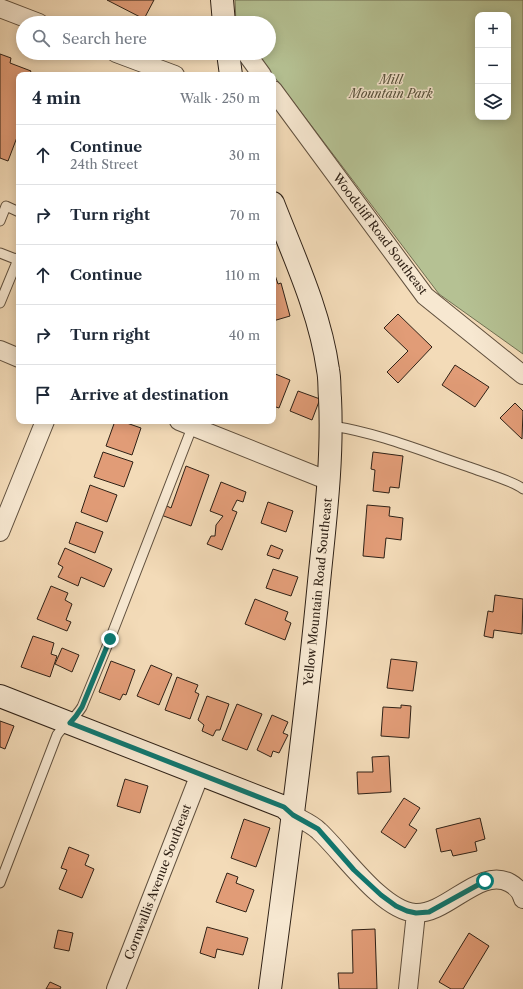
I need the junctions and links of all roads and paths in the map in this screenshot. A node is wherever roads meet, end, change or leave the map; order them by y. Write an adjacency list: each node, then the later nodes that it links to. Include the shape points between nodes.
1 (222, 0): 4 (street)
2 (0, 8): 3 (street)
3 (21, 16)
4 (223, 16)
5 (135, 60): 8 (street)
6 (229, 60): 9 (street)
7 (251, 60): 10 (street)
8 (167, 72)
9 (230, 72)
10 (260, 72)
11 (276, 94): 21 (street, Woodcliff Road Southeast, via 425,296)
12 (16, 211): 14 (lane, via 6,206)
13 (276, 211): 25 (street, Yellow Mountain Road Southeast, via 312,303 322,337 328,371)
14 (0, 221)
15 (0, 252): 16 (lane)
16 (16, 258)
17 (16, 264): 18 (lane)
18 (0, 303)
19 (0, 350): 20 (street)
20 (16, 357)
21 (523, 375)
22 (44, 424): 28 (street)
23 (188, 424): 30 (lane, via 107,646 82,707)
24 (190, 424): 26 (street)
25 (332, 426): 26 (street, Yellow Mountain Road Southeast); 27 (lane, via 355,429 407,446 487,473)
26 (329, 481): 32 (street, Yellow Mountain Road Southeast)
27 (523, 489)
28 (0, 532)
29 (0, 696): 30 (street)
30 (70, 723): 31 (street); 33 (lane, via 57,735)
31 (200, 774): 32 (street, via 284,807); 36 (street, Cornwallis Avenue Southeast)
32 (293, 815): 35 (street, via 318,829 354,870 386,899 396,906); 37 (street, Yellow Mountain Road Southeast)
33 (0, 883)
34 (523, 899): 35 (street, via 515,886 495,879 485,881 433,910)
35 (416, 913): 38 (street)
36 (116, 989)
37 (270, 989)
38 (408, 989)

